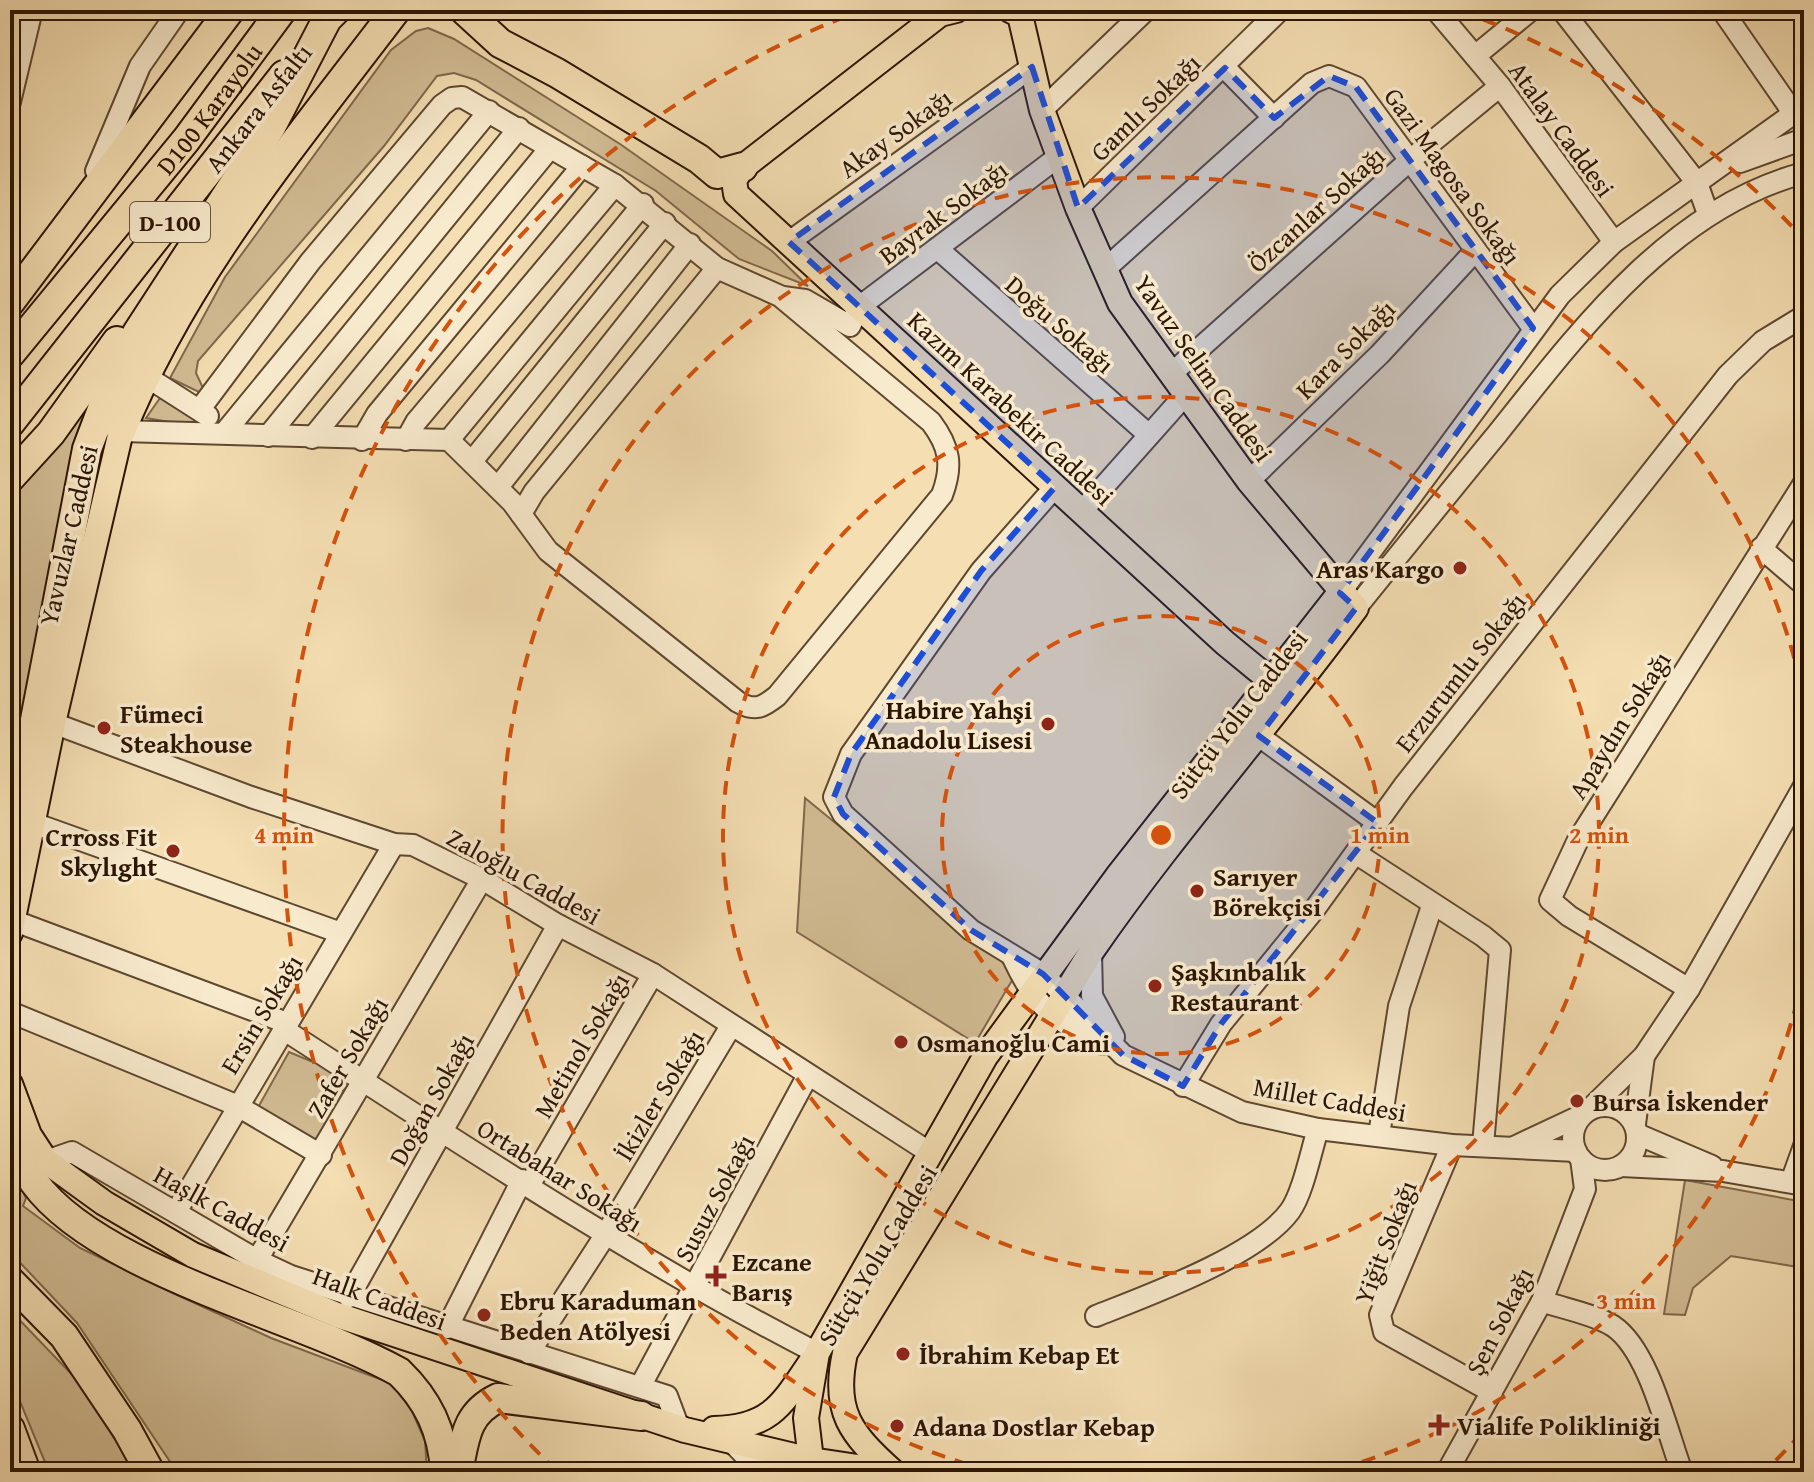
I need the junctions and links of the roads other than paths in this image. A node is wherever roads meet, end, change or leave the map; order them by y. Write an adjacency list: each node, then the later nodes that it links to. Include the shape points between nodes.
1 (32, 10): 20 (street)
2 (179, 10): 48 (street, via 140,66 103,160)
3 (231, 10): 48 (highway)
4 (282, 10): 52 (highway, D100 Karayolu / D-100, via 186,140)
5 (396, 10): 54 (highway, via 202,274)
6 (464, 10): 31 (highway, via 500,43 569,80 710,170 727,173)
7 (1146, 10): 21 (street)
8 (1436, 10): 16 (street, Atalay Caddesi)
9 (1531, 10): 16 (street)
10 (1562, 10): 33 (street)
11 (1722, 10): 22 (street)
12 (947, 11): 31 (main road)
13 (1016, 12): 17 (main road, Yavuz Selim Caddesi)
14 (332, 13): 35 (highway, via 271,127); 57 (highway, Ankara Asfaltı / D-100)
15 (1268, 13): 18 (street, Gamlı Sokağı)
16 (1475, 56): 19 (street, Atalay Caddesi)
17 (1032, 67): 21 (main road, Yavuz Selim Caddesi); 40 (street, Akay Sokağı)
18 (1225, 68): 24 (street); 37 (street, Gamlı Sokağı)
19 (1500, 86): 29 (street, Özcanlar Sokağı); 41 (street, Atalay Caddesi)
20 (10, 102)
21 (1042, 110): 28 (main road, Yavuz Selim Caddesi)
22 (1799, 110): 33 (street, Sütçü Yolu Caddesi)
23 (489, 111): 25 (street); 56 (street, via 462,97 442,105 310,262); 59 (street)
24 (1274, 118): 29 (street, Gazi Magosa Sokağı, via 1312,83 1329,76 1356,87); 46 (street, Gazi Magosa Sokağı)
25 (519, 128): 27 (street); 61 (street)
26 (1804, 139): 33 (street, Sütçü Yolu Caddesi, via 1759,153)
27 (550, 148): 30 (street); 62 (street)
28 (1058, 157): 37 (main road, Yavuz Selim Caddesi); 43 (street, Bayrak Sokağı)
29 (1409, 161): 44 (street, Gazi Magosa Sokağı); 53 (street, Özcanlar Sokağı)
30 (582, 166): 34 (street); 63 (street, via 377,414)
31 (743, 167): 40 (main road, Kazım Karabekir Caddesi, via 734,180 736,194)
32 (1804, 173): 38 (street, Sütçü Yolu Caddesi)
33 (1697, 183): 38 (street); 41 (street, Sütçü Yolu Caddesi)
34 (615, 185): 36 (street); 64 (street)
35 (230, 190): 67 (highway, via 185,239 98,370); 84 (highway, via 137,333 87,449)
36 (643, 204): 39 (street); 65 (street)
37 (1078, 208): 46 (main road, Yavuz Selim Caddesi)
38 (1708, 214): 76 (street, Sütçü Yolu Caddesi, via 1593,315)
39 (665, 223): 42 (street); 66 (street)
40 (789, 242): 49 (main road, Kazım Karabekir Caddesi)
41 (1614, 242): 51 (street, Sütçü Yolu Caddesi)
42 (690, 244): 45 (street); 70 (street)
43 (939, 250): 49 (street, Bayrak Sokağı); 60 (street, Doğu Sokağı)
44 (1475, 251): 51 (street, Gazi Magosa Sokağı); 68 (street, Kara Sokağı, via 1380,354)
45 (717, 268): 47 (street); 73 (street)
46 (1104, 270): 53 (main road, Yavuz Selim Caddesi, via 1120,303)
47 (780, 296): 49 (street, Bayrak Sokağı, via 805,300 850,326); 73 (street, via 931,422 944,439 951,462 942,495 777,696 760,709 738,702 548,551)
48 (10, 301)
49 (859, 307): 71 (main road, Kazım Karabekir Caddesi)
50 (1804, 316): 82 (street, Erzurumlu Sokağı, via 1763,341 1728,375)
51 (1533, 328): 76 (street, Sütçü Yolu Caddesi)
52 (10, 354)
53 (1171, 374): 55 (main road, Yavuz Selim Caddesi)
54 (144, 375): 56 (street); 58 (highway)
55 (1185, 395): 60 (street); 68 (main road, Yavuz Selim Caddesi)
56 (200, 409): 59 (street)
57 (10, 423)
58 (121, 431): 59 (street); 78 (main road, Yavuzlar Caddesi)
59 (225, 432): 61 (street)
60 (1149, 435): 72 (street)
61 (268, 436): 62 (street)
62 (312, 438): 63 (street)
63 (362, 440): 64 (street)
64 (406, 440): 65 (street)
65 (449, 440): 66 (street)
66 (473, 460): 70 (street)
67 (10, 478)
68 (1249, 481): 76 (main road, Yavuz Selim Caddesi)
69 (1804, 483): 74 (street, Apaydın Sokağı)
70 (498, 487): 73 (street)
71 (1055, 487): 72 (main road, Kazım Karabekir Caddesi); 93 (street, Millet Caddesi, via 981,571 851,754 834,797 843,814 971,930 1013,958)
72 (1082, 511): 77 (main road, Kazım Karabekir Caddesi)
73 (521, 514)
74 (1761, 548): 75 (street); 94 (street, Apaydın Sokağı, via 1578,840 1550,900)
75 (1804, 585)
76 (1348, 601): 77 (main road, Sütçü Yolu Caddesi)
77 (1282, 690): 79 (main road, Sütçü Yolu Caddesi); 93 (main road, Sütçü Yolu Caddesi)
78 (53, 723): 81 (main road, Yavuzlar Caddesi); 83 (street, Zaloğlu Caddesi)
79 (1259, 736): 82 (street); 91 (main road, Sütçü Yolu Caddesi, via 1135,888)
80 (1804, 786): 94 (street)
81 (33, 823): 89 (main road, Yavuzlar Caddesi); 90 (street)
82 (1378, 823): 85 (street, Erzurumlu Sokağı)
83 (394, 844): 86 (street, Zaloğlu Caddesi, via 413,845); 90 (street, Ersin Sokağı)
84 (10, 850)
85 (1357, 854): 87 (street); 104 (street, Erzurumlu Sokağı, via 1221,1024)
86 (482, 879): 88 (street, Zaloğlu Caddesi); 102 (street, Zafer Sokağı)
87 (1432, 906): 111 (street, via 1399,1006); 113 (street, via 1500,950)
88 (558, 925): 92 (street, Zaloğlu Caddesi); 110 (street, Doğan Sokağı)
89 (11, 926): 97 (street, Ortabahar Sokağı)
90 (341, 933): 97 (street, Ersin Sokağı)
91 (1091, 952): 95 (main road, Sütçü Yolu Caddesi); 99 (street, via 1092,996)
92 (653, 974): 98 (street, Zaloğlu Caddesi); 123 (street, Metinol Sokağı)
93 (1036, 984): 95 (street, Millet Caddesi); 116 (main road, Sütçü Yolu Caddesi, via 985,1057)
94 (1689, 989): 100 (street)
95 (1059, 1007): 99 (street, Millet Caddesi); 122 (main road, Sütçü Yolu Caddesi)
96 (10, 1012): 105 (street)
97 (285, 1026): 102 (street, Ortabahar Sokağı); 105 (street, Ersin Sokağı)
98 (731, 1026): 101 (street, Zaloğlu Caddesi); 127 (street, İkizler Sokağı)
99 (1123, 1055): 104 (street, Millet Caddesi)
100 (1644, 1056): 106 (street); 108 (street)
101 (808, 1075): 116 (street, Zaloğlu Caddesi); 130 (street, Susuz Sokağı)
102 (362, 1080): 110 (street, Ortabahar Sokağı); 117 (street, Zafer Sokağı)
103 (10, 1084): 119 (main road, Halk Caddesi, via 29,1135)
104 (1183, 1086): 107 (street, Millet Caddesi, via 1242,1112)
105 (236, 1105): 117 (street); 126 (street, Ersin Sokağı)
106 (1586, 1112): 108 (street, via 1611,1105 1629,1115); 115 (street); 118 (street, via 1573,1132)
107 (1318, 1129): 111 (street, Millet Caddesi); 133 (street, via 1292,1209 1271,1230 1208,1268)
108 (1636, 1129): 120 (street, via 1634,1152); 121 (street)
109 (10, 1133): 147 (highway, via 33,1182 66,1216 114,1246 399,1372 430,1409)
110 (442, 1133): 123 (street, Ortabahar Sokağı); 131 (street, Doğan Sokağı)
111 (1379, 1135): 112 (street, Millet Caddesi)
112 (1452, 1145): 113 (street, Millet Caddesi); 138 (street, Yiğit Sokağı, via 1380,1315 1384,1332)
113 (1483, 1145): 115 (street, Millet Caddesi)
114 (1804, 1146): 124 (street)
115 (1510, 1148): 118 (street, Millet Caddesi)
116 (932, 1154): 122 (main road); 136 (main road, Sütçü Yolu Caddesi)
117 (321, 1155): 128 (street, Zafer Sokağı)
118 (1578, 1155): 120 (street, via 1600,1170); 125 (street, Şen Sokağı)
119 (46, 1161): 126 (street, Haşlk Caddesi, via 72,1152); 139 (main road, Halk Caddesi, via 93,1196 193,1255 337,1315)
120 (1616, 1168): 121 (street); 125 (street)
121 (1723, 1171): 124 (street)
122 (959, 1172): 151 (main road, Sütçü Yolu Caddesi, via 845,1353 839,1380 852,1431)
123 (526, 1182): 127 (street, Ortabahar Sokağı); 134 (street, Metinol Sokağı)
124 (1798, 1183)
125 (1585, 1189): 132 (street, Şen Sokağı)
126 (176, 1212): 128 (street, Haşlk Caddesi)
127 (606, 1234): 130 (street, Ortabahar Sokağı); 135 (street, İkizler Sokağı)
128 (257, 1260): 131 (street, Haşlk Caddesi)
129 (10, 1281): 146 (highway, via 64,1336)
130 (696, 1288): 136 (street, Ortabahar Sokağı); 137 (street, Susuz Sokağı)
131 (349, 1297): 134 (street, Haşlk Caddesi)
132 (1542, 1301): 138 (street, Şen Sokağı); 153 (street, via 1610,1324 1628,1339)
133 (1096, 1316)
134 (447, 1328): 135 (street, Haşlk Caddesi)
135 (529, 1353): 137 (street, Haşlk Caddesi)
136 (817, 1353): 141 (main road, via 771,1415 749,1426); 144 (main road, Sütçü Yolu Caddesi, via 806,1418)
137 (641, 1385): 141 (street, Haşlk Caddesi, via 667,1396)
138 (1492, 1392): 152 (street, Şen Sokağı)
139 (641, 1416): 141 (main road, Halk Caddesi); 148 (highway, via 498,1398 480,1407 467,1429)
140 (10, 1429): 145 (highway)
141 (682, 1429): 142 (main road, Halk Caddesi)
142 (730, 1440): 144 (main road, Halk Caddesi); 149 (street)
143 (10, 1448): 145 (highway)
144 (814, 1466): 150 (street); 151 (main road, Halk Caddesi)
145 (23, 1472)
146 (150, 1472)
147 (445, 1472)
148 (458, 1472)
149 (761, 1472)
150 (784, 1472)
151 (894, 1472)
152 (1447, 1472)
153 (1682, 1472)

